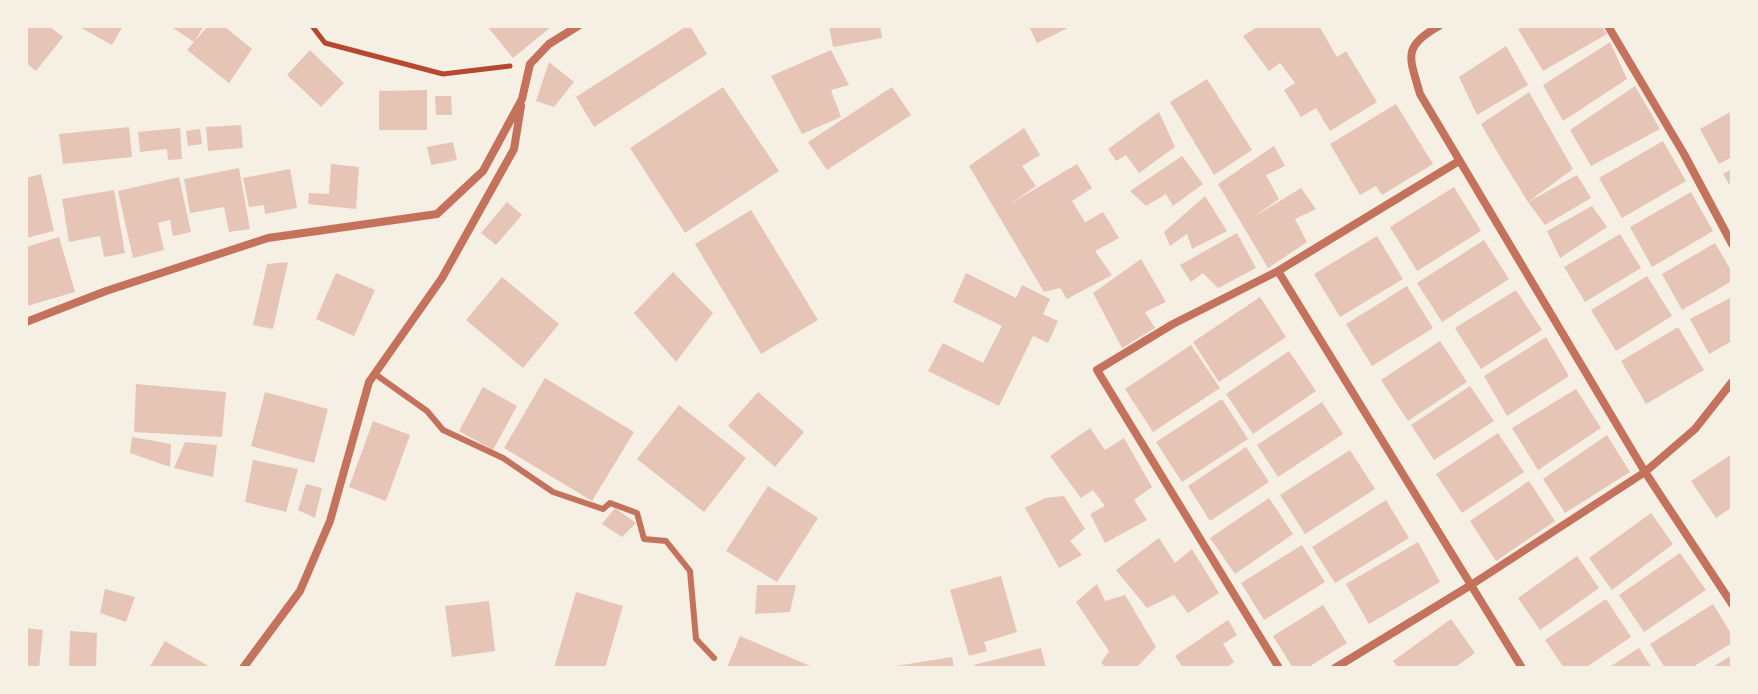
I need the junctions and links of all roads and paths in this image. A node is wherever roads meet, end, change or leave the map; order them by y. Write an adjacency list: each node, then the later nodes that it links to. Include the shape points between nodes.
1 (312, 26): 5 (path, via 325,43 443,74)
2 (578, 26): 5 (street)
3 (1439, 26): 7 (street, via 1421,36 1410,56 1420,94)
4 (1608, 26): 8 (street)
5 (530, 64): 6 (street)
6 (522, 99): 10 (street, via 483,171 437,214 268,238); 11 (street, via 514,149 442,278)
7 (1459, 161): 9 (street); 13 (street)
8 (1732, 244)
9 (1278, 271): 14 (street); 18 (street, via 1097,370)
10 (26, 322)
11 (375, 374): 16 (lane, via 427,411 443,430 503,458 553,492 603,509 610,503 637,513 644,539 666,541 690,571 696,639); 17 (street, via 330,521 300,591)
12 (1732, 382): 13 (street, via 1695,429)
13 (1645, 472): 14 (street); 15 (street)
14 (1471, 585): 19 (street); 20 (street)
15 (1732, 604)
16 (714, 658)
17 (243, 668)
18 (1279, 668)
19 (1335, 668)
20 (1522, 668)

